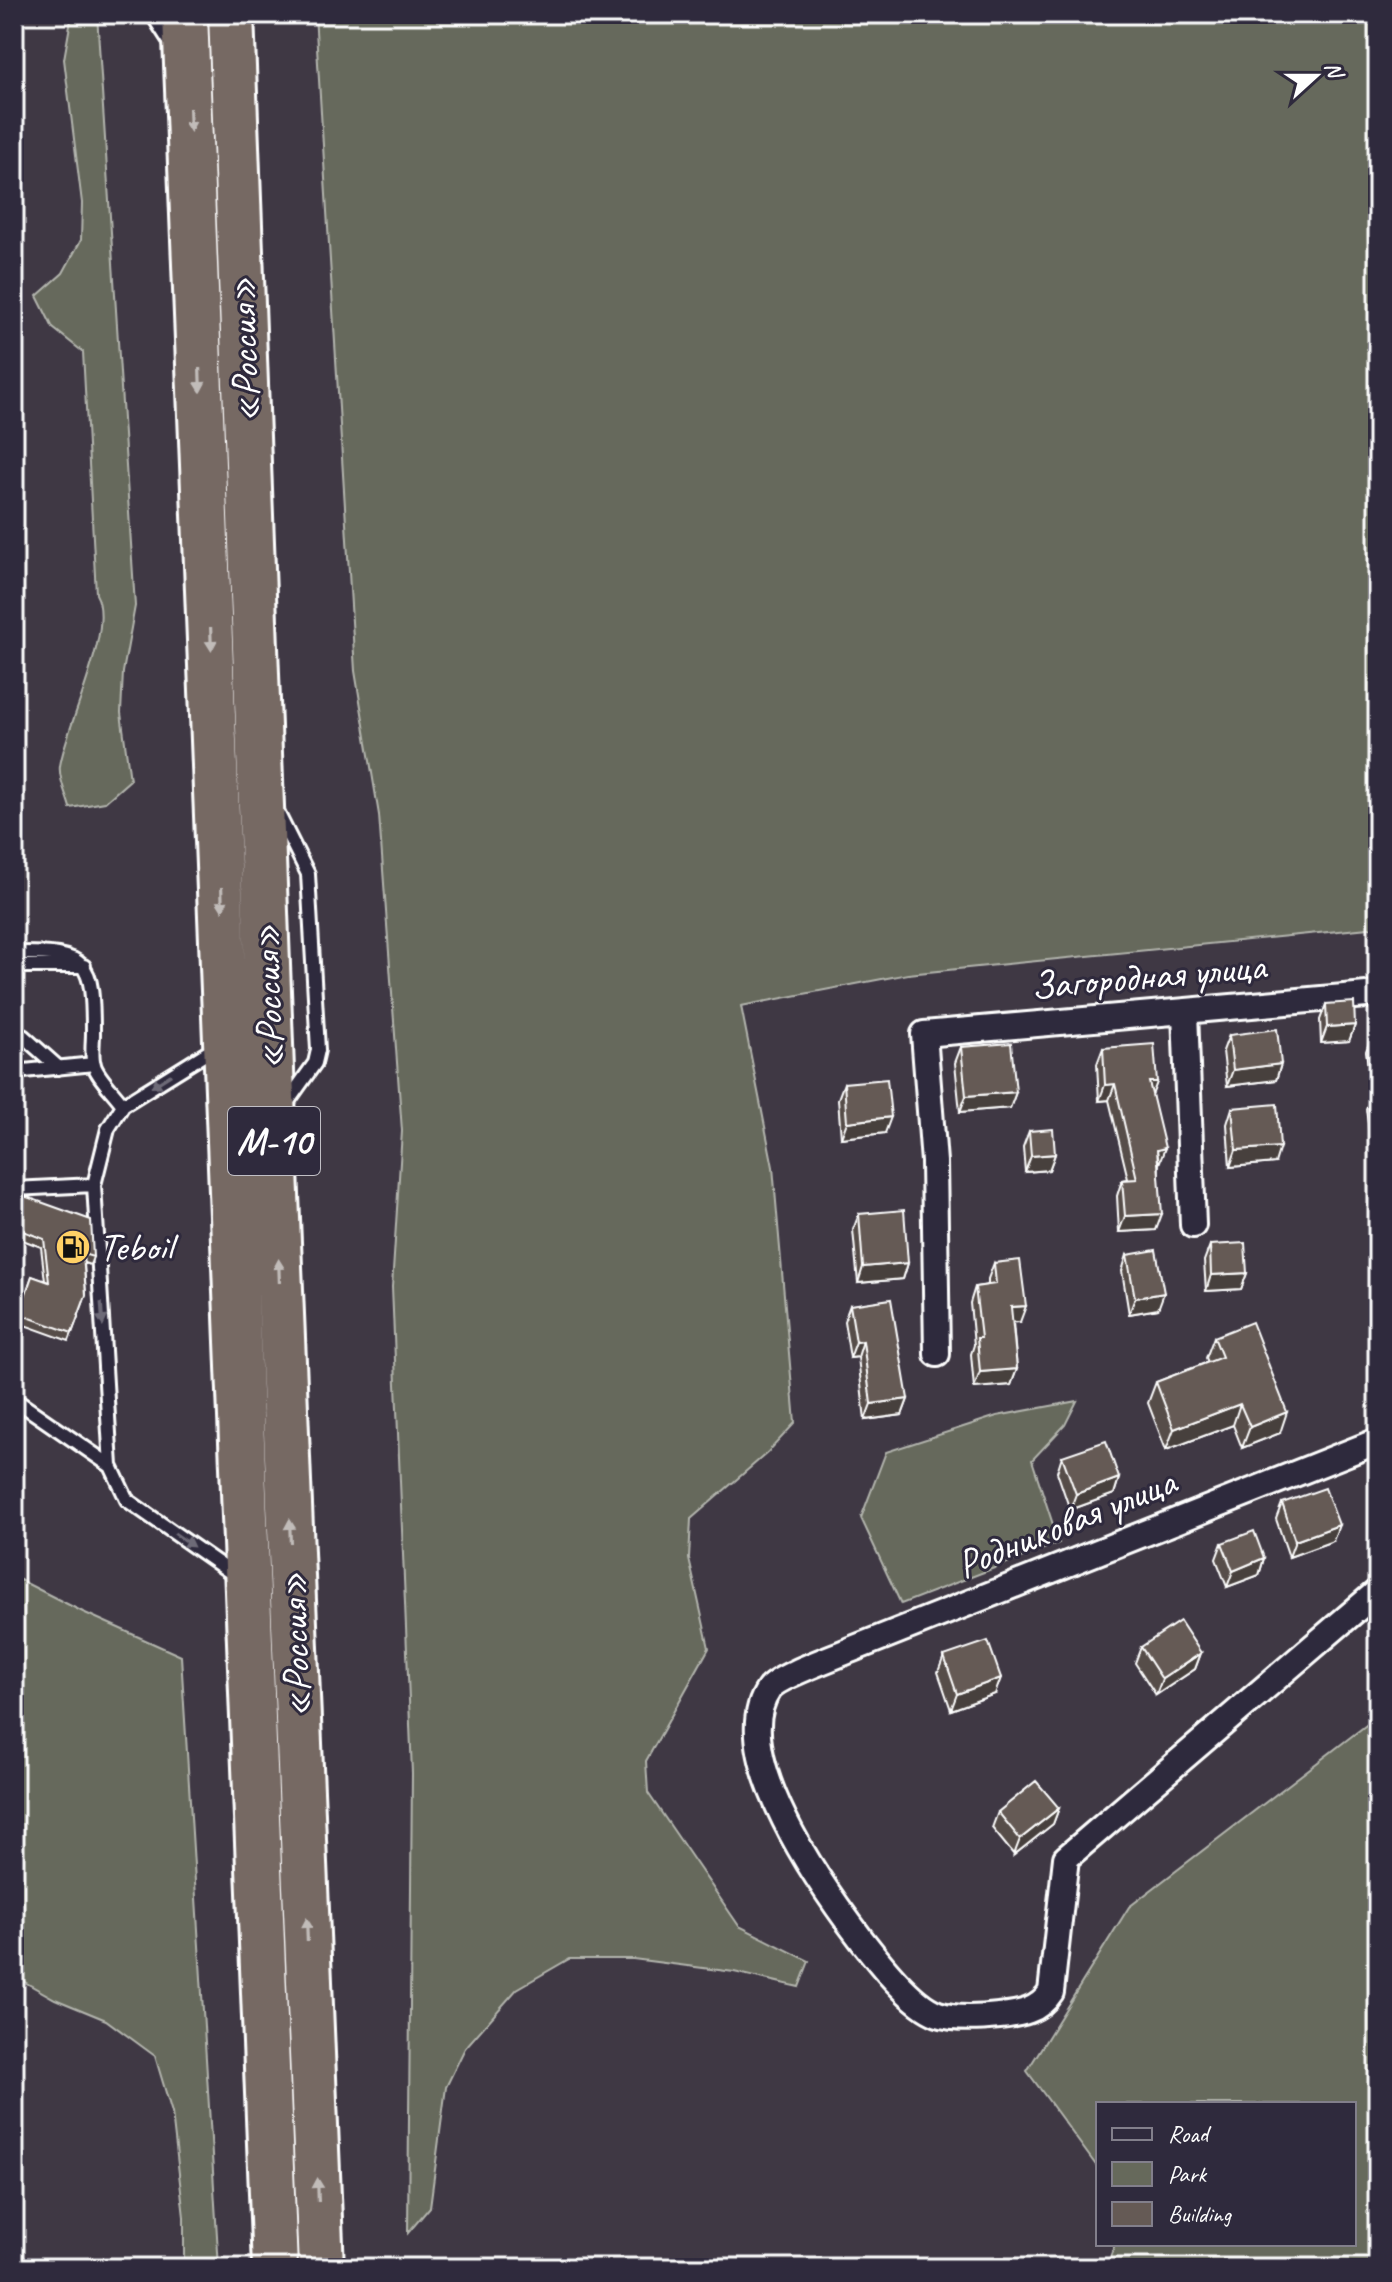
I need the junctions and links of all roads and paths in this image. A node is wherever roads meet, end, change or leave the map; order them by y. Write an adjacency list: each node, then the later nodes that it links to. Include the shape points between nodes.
1 (152, 14): 4 (lane)
2 (185, 14): 4 (highway, «Россия» / М-10)
3 (231, 14): 26 (highway, «Россия» / М-10, one-way to 3)
4 (188, 69): 11 (highway, «Россия» / М-10, one-way to 11)
5 (14, 953): 7 (lane, via 61,954)
6 (14, 966): 7 (lane)
7 (84, 966): 12 (lane, via 93,990)
8 (1378, 994): 9 (street, Загородная улица)
9 (1185, 1012): 18 (street); 19 (street, Загородная улица, via 924,1034 934,1162)
10 (14, 1036): 13 (lane, via 23,1036)
11 (227, 1040): 15 (lane, one-way to 15); 23 (highway, «Россия» / М-10)
12 (94, 1064): 13 (lane); 15 (lane)
13 (59, 1068): 14 (lane)
14 (14, 1072)
15 (123, 1105): 16 (lane, via 108,1129)
16 (94, 1185): 17 (lane); 22 (lane, one-way to 22)
17 (14, 1189)
18 (1193, 1225)
19 (937, 1354)
20 (14, 1399): 22 (lane)
21 (1378, 1441): 24 (street, Родниковая улица, via 771,1685 759,1719 767,1777 808,1865 912,1997 938,2014 1021,2014 1046,2001 1051,1992 1066,1858)
22 (111, 1466): 23 (lane, one-way to 23, via 127,1500)
23 (250, 1586): 25 (highway, «Россия» / М-10)
24 (1378, 1591)
25 (275, 2268)
26 (321, 2268)

